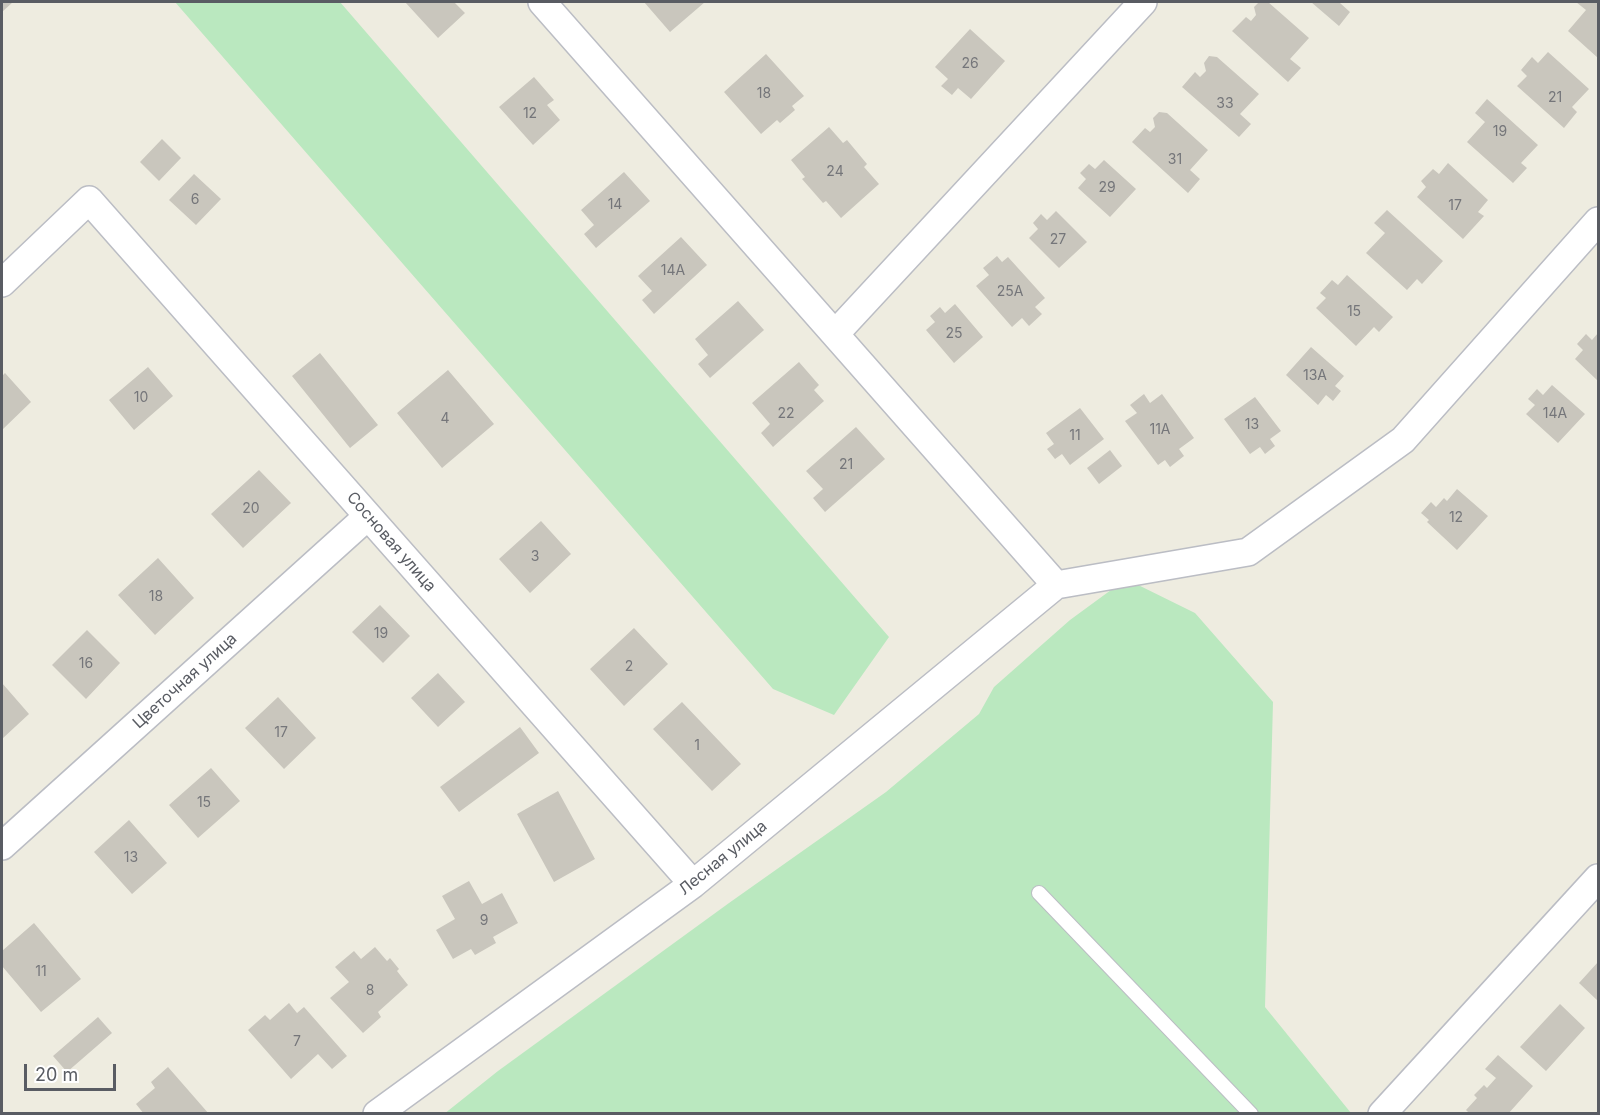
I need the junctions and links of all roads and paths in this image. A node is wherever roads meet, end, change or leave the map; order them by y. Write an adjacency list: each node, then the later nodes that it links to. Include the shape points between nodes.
1 (543, 2): 5 (street)
2 (1143, 2): 5 (street)
3 (1599, 221): 7 (street, via 1403,440 1248,552)
4 (2, 283): 6 (street, Сосновая улица, via 89,200)
5 (835, 334): 7 (street)
6 (368, 516): 8 (street, Цветочная улица); 10 (street, Сосновая улица)
7 (1056, 585): 10 (street, Лесная улица)
8 (2, 846)
9 (1599, 878): 14 (street)
10 (693, 884): 12 (street, Лесная улица)
11 (1039, 893): 13 (lane)
12 (377, 1113)
13 (1251, 1113)
14 (1382, 1113)

